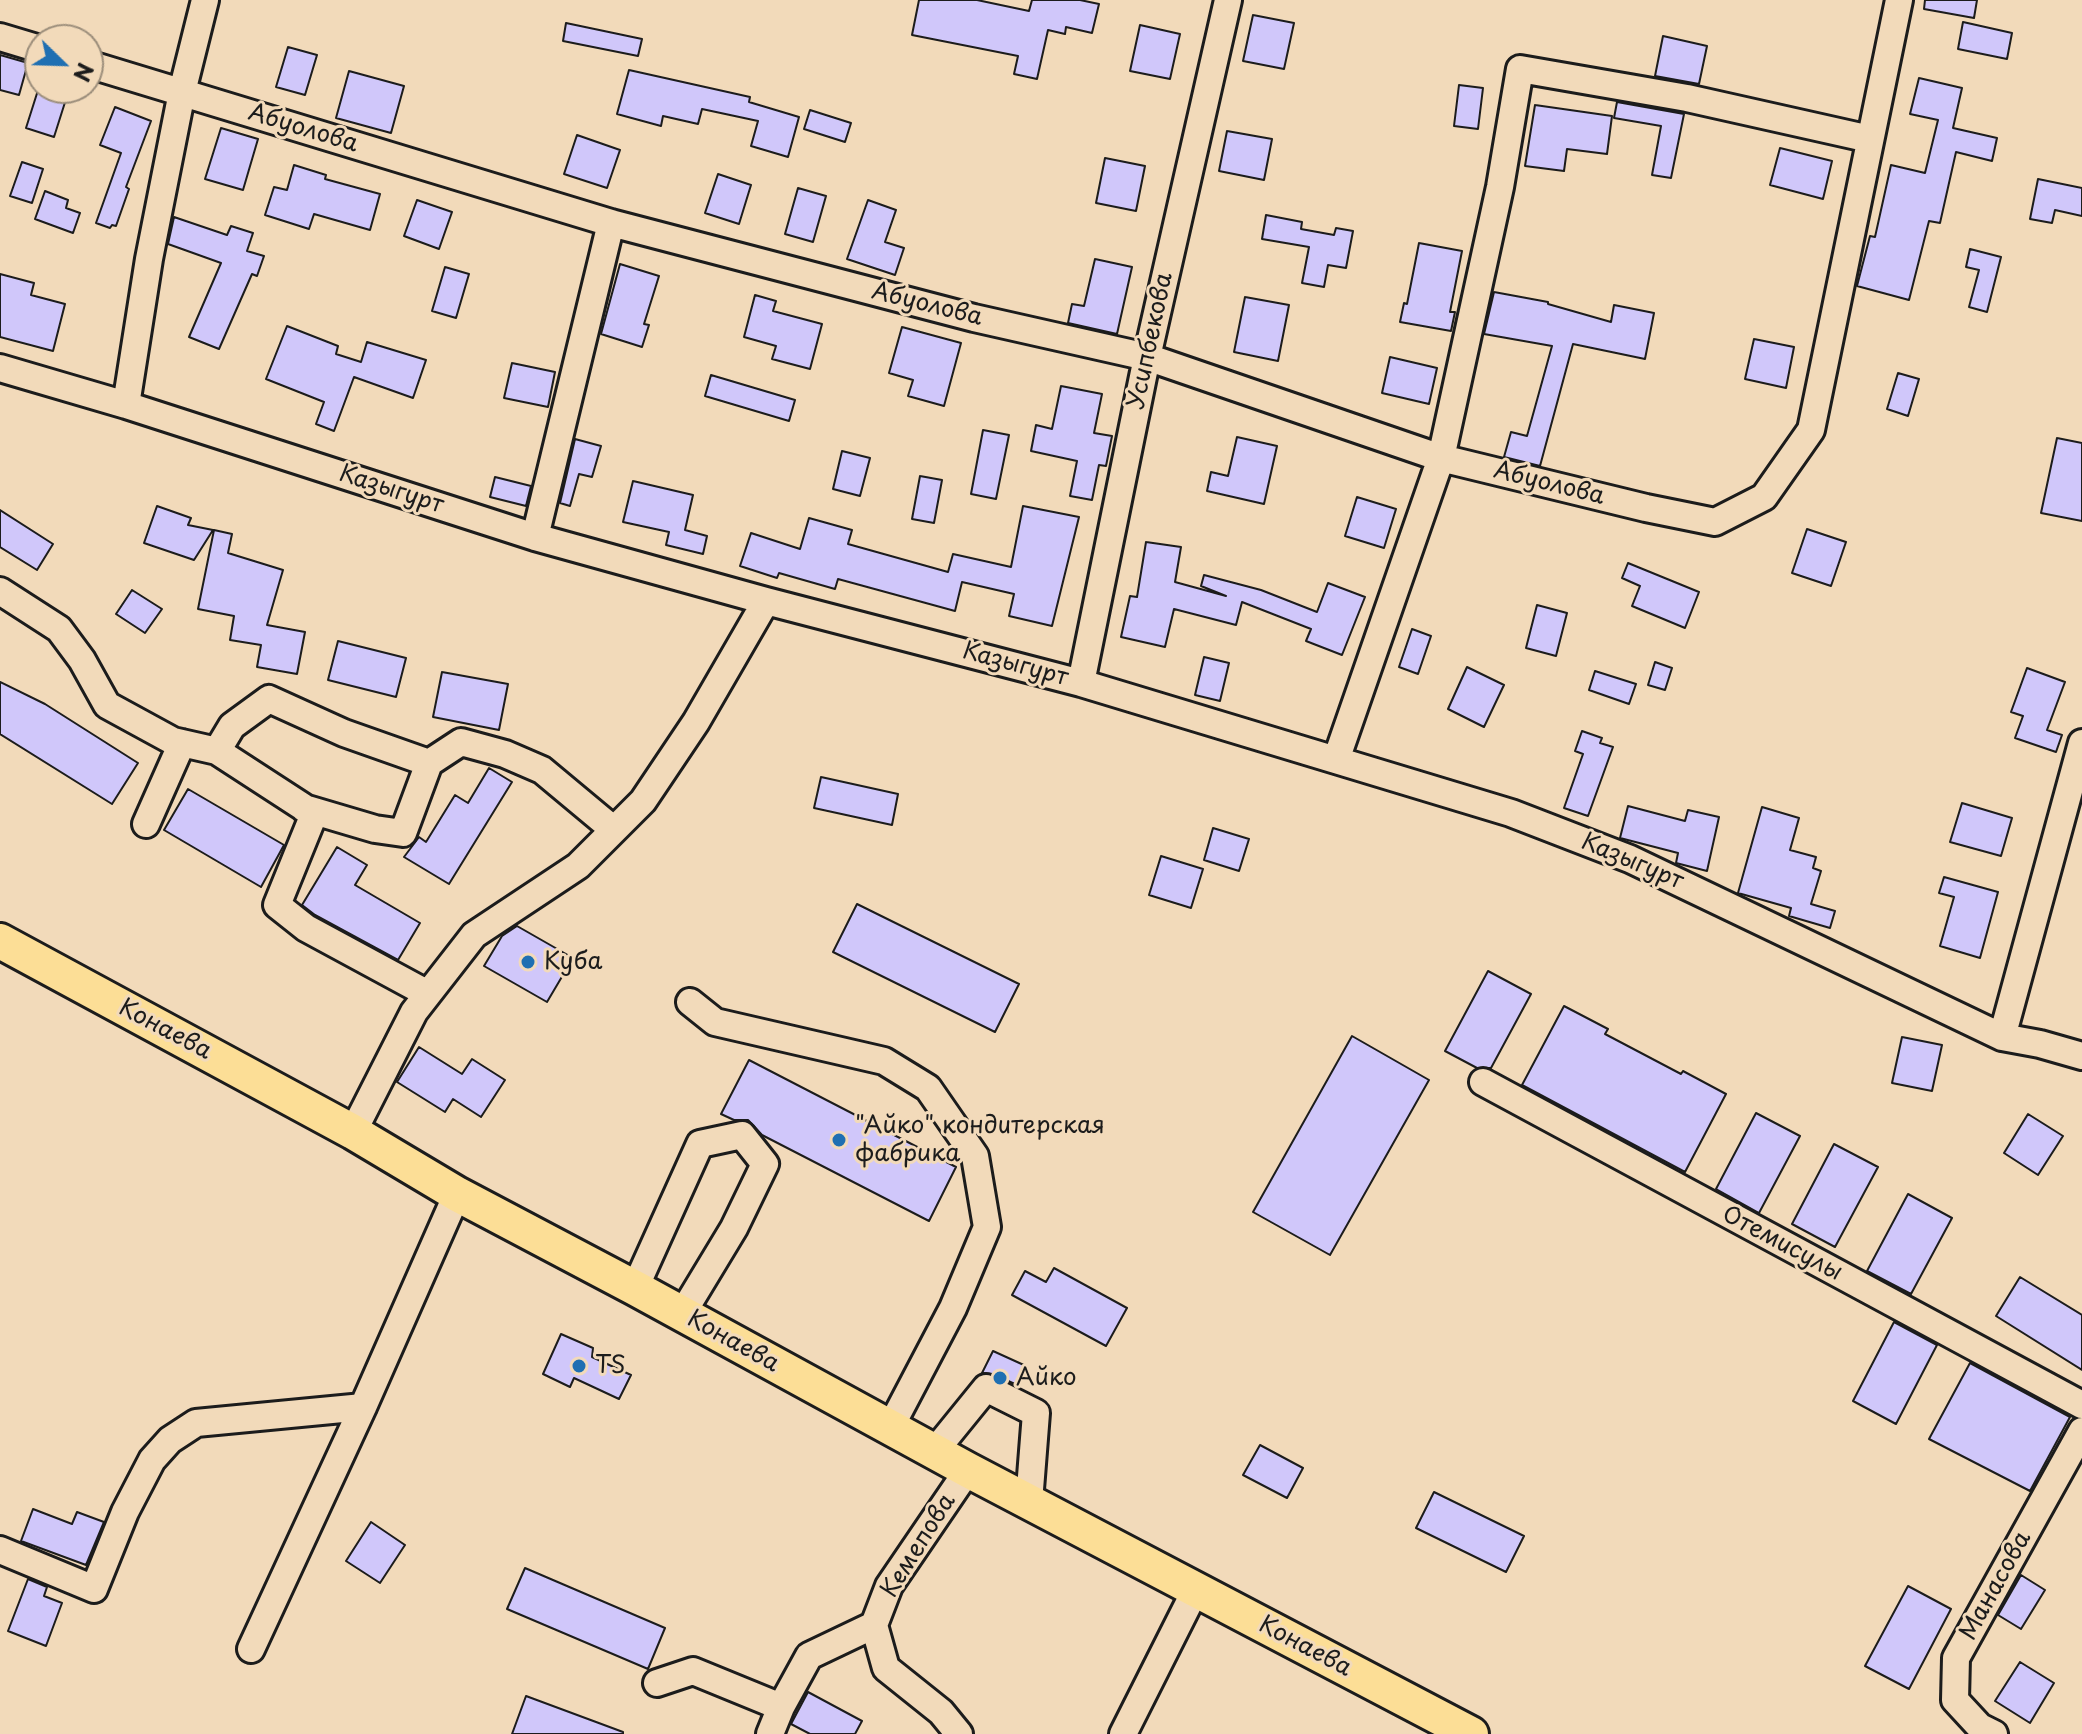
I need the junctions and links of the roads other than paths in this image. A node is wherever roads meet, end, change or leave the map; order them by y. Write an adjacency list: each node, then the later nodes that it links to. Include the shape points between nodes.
1 (205, 0): 7 (street)
2 (1899, 0): 8 (street)
3 (1222, 1): 10 (street, Усипбекова)
4 (0, 37): 5 (street)
5 (24, 44)
6 (104, 69): 7 (street, Абуолова)
7 (182, 92): 9 (street, Абуолова); 12 (street)
8 (1870, 139): 13 (street, Абуолова, via 1811,430 1764,497 1715,522); 13 (street, via 1687,98 1520,69)
9 (611, 223): 10 (street, Абуолова, via 974,318); 14 (street)
10 (1147, 357): 13 (street, Абуолова); 17 (street, Усипбекова)
11 (0, 368): 12 (street, Казыгурт)
12 (126, 405): 14 (street, Казыгурт)
13 (1441, 458): 21 (street)
14 (535, 537): 16 (street, Казыгурт)
15 (0, 591): 18 (street, via 59,629 107,705)
16 (766, 601): 17 (street, Казыгурт); 25 (street, via 696,722 643,801)
17 (1081, 683): 21 (street, Казыгурт)
18 (182, 743): 20 (street); 24 (street)
19 (2082, 743): 29 (street)
20 (217, 751): 22 (street, via 232,726 269,699); 23 (street)
21 (1336, 760): 29 (street, Казыгурт, via 1511,813 1630,859)
22 (429, 763): 23 (street, via 403,833); 25 (street, via 461,742 505,754 542,770)
23 (304, 808): 27 (street, via 314,814 277,905 306,928)
24 (146, 824)
25 (614, 830): 27 (street, via 578,866 474,935)
26 (0, 941): 32 (main road, Конаева)
27 (428, 994): 32 (street)
28 (690, 1002): 38 (street, via 715,1022 884,1061 928,1088 975,1156 987,1227 953,1308)
29 (2002, 1037): 30 (street, Казыгурт)
30 (2082, 1056)
31 (1483, 1082): 36 (street, Отемисулы)
32 (353, 1132): 33 (main road, Конаева)
33 (457, 1194): 34 (main road, Конаева); 37 (street)
34 (635, 1288): 35 (main road, Конаева); 35 (street, via 700,1144 742,1135 765,1164)
35 (682, 1314): 38 (main road, Конаева)
36 (2082, 1405)
37 (363, 1407): 43 (street, via 196,1423 170,1440 152,1460 125,1512 94,1589); 46 (street)
38 (890, 1428): 40 (main road, Конаева)
39 (2082, 1431): 53 (street, Манасова, via 1956,1658 1955,1700)
40 (934, 1452): 41 (main road, Конаева); 42 (street, via 986,1388 1036,1413)
41 (968, 1470): 42 (main road, Конаева); 45 (street, Кемепова, via 889,1586)
42 (1029, 1502): 44 (main road, Конаева)
43 (0, 1550)
44 (1196, 1589): 51 (street); 52 (main road, Конаева)
45 (874, 1625): 48 (street, via 809,1656); 50 (street, Кемепова, via 886,1668 941,1712)
46 (251, 1649)
47 (657, 1683): 48 (street, via 693,1671)
48 (781, 1707): 49 (street)
49 (770, 1734)
50 (959, 1734)
51 (1123, 1734)
52 (1471, 1734)
53 (1994, 1734)

